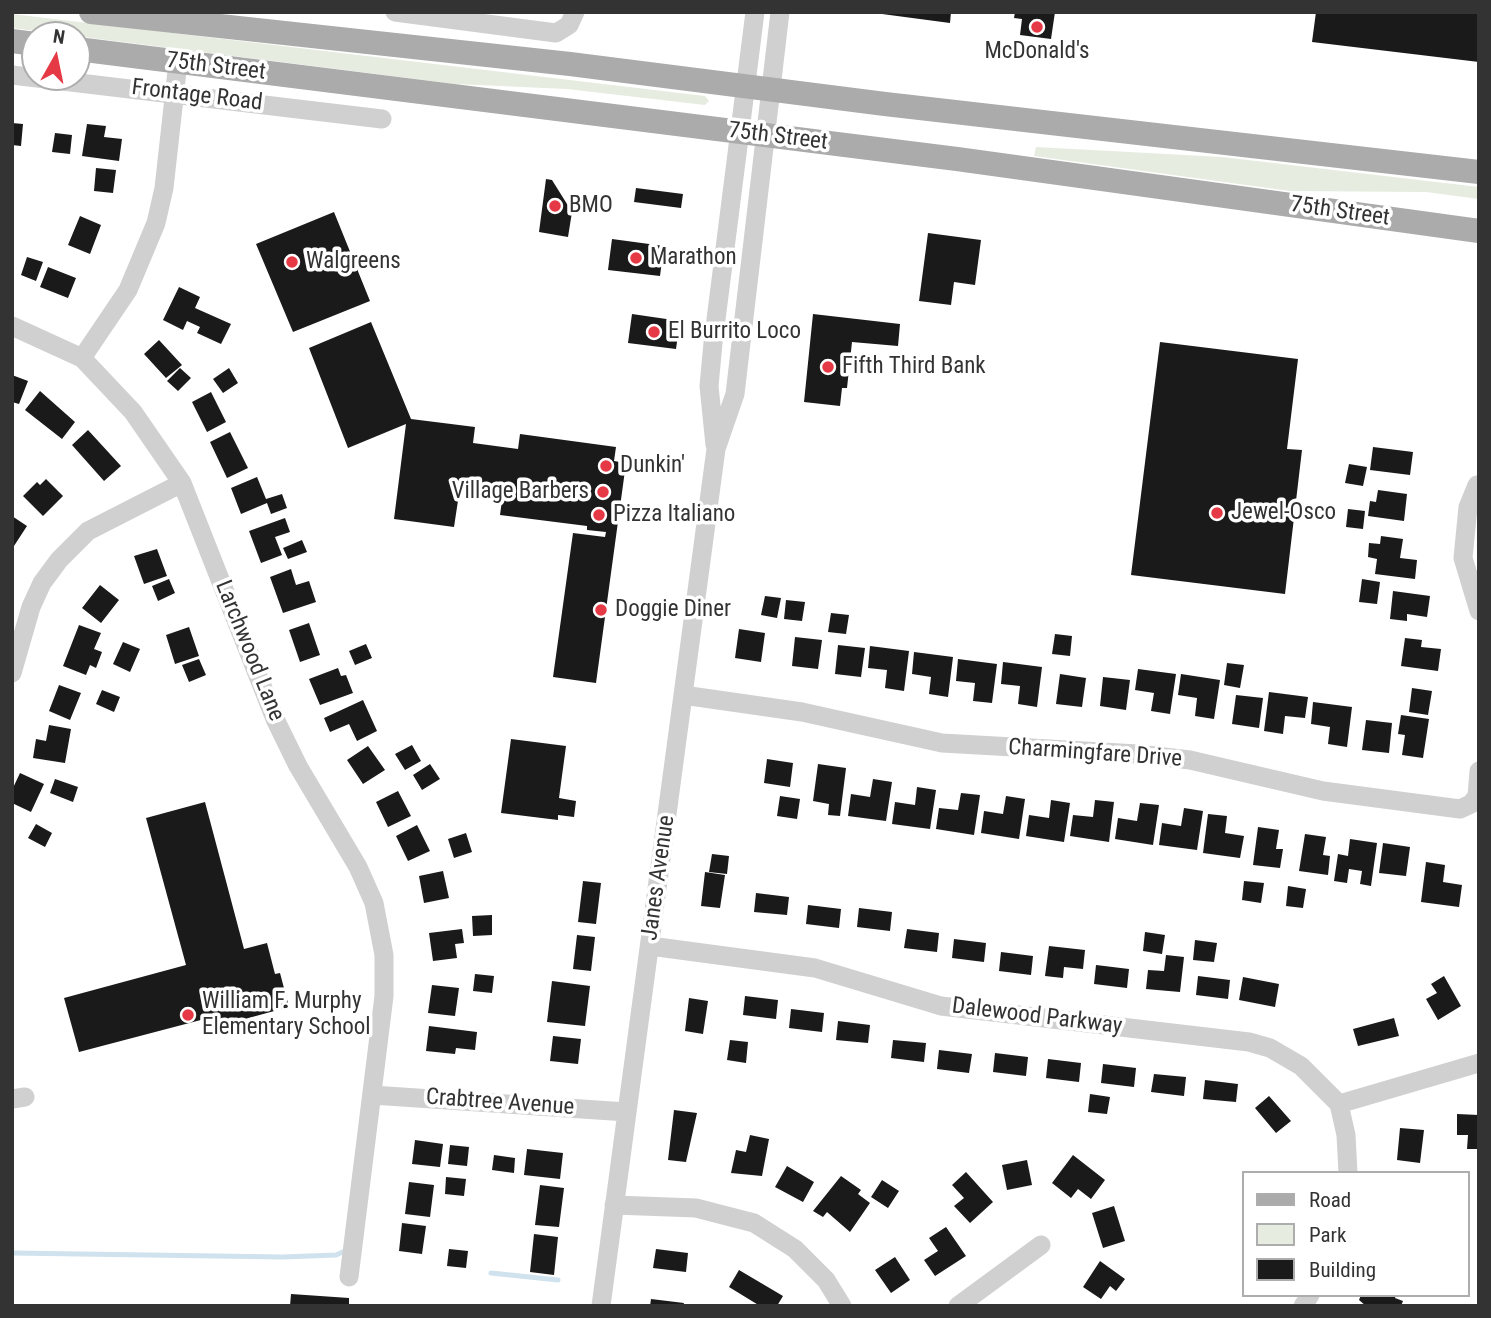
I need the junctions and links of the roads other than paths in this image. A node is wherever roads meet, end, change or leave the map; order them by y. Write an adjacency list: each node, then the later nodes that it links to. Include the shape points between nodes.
1 (92, 12): 9 (main road, 75th Street)
2 (395, 12): 3 (street, via 556,33 569,25)
3 (575, 12)
4 (755, 12): 9 (street, Janes Avenue)
5 (780, 12): 10 (street, Janes Avenue)
6 (91, 51): 7 (main road, 75th Street)
7 (178, 62): 11 (street); 13 (main road, 75th Street)
8 (12, 75): 11 (street, Frontage Road)
9 (745, 86): 10 (main road, 75th Street); 13 (street, Janes Avenue)
10 (770, 90): 14 (street, Janes Avenue); 15 (main road, 75th Street)
11 (173, 93): 12 (street, Frontage Road); 18 (street, via 164,188 146,252 118,306)
12 (382, 118)
13 (738, 131): 14 (main road, 75th Street); 19 (street, Janes Avenue, via 709,386)
14 (765, 135): 16 (main road, 75th Street); 19 (street, Janes Avenue, via 735,394)
15 (1479, 172)
16 (1479, 231)
17 (12, 326): 18 (street)
18 (82, 358): 20 (street, Larchwood Lane, via 133,412)
19 (716, 449): 24 (street, Janes Avenue)
20 (182, 483): 23 (street, via 88,531 59,560 31,607); 28 (street, Larchwood Lane, via 275,719 358,867 373,903 385,976)
21 (1477, 485): 22 (street, via 1468,507 1464,558)
22 (1479, 611)
23 (12, 673)
24 (683, 695): 25 (street, Charmingfare Drive, via 802,712 942,743 1177,758 1324,791 1460,809 1477,796); 26 (street, Janes Avenue)
25 (1479, 771)
26 (650, 946): 29 (street, Dalewood Parkway, via 815,968 941,1006 1249,1042 1284,1054); 30 (street, Janes Avenue)
27 (1479, 1063): 29 (street)
28 (372, 1095): 30 (street, Crabtree Avenue); 34 (street, Larchwood Lane)
29 (1339, 1104): 31 (street)
30 (627, 1112): 32 (street, Janes Avenue)
31 (1348, 1171)
32 (614, 1205): 35 (street, Janes Avenue); 36 (street, via 696,1209 754,1223 795,1249 826,1280)
33 (1041, 1245): 37 (street)
34 (349, 1277)
35 (601, 1306)
36 (842, 1306)
37 (958, 1306)

